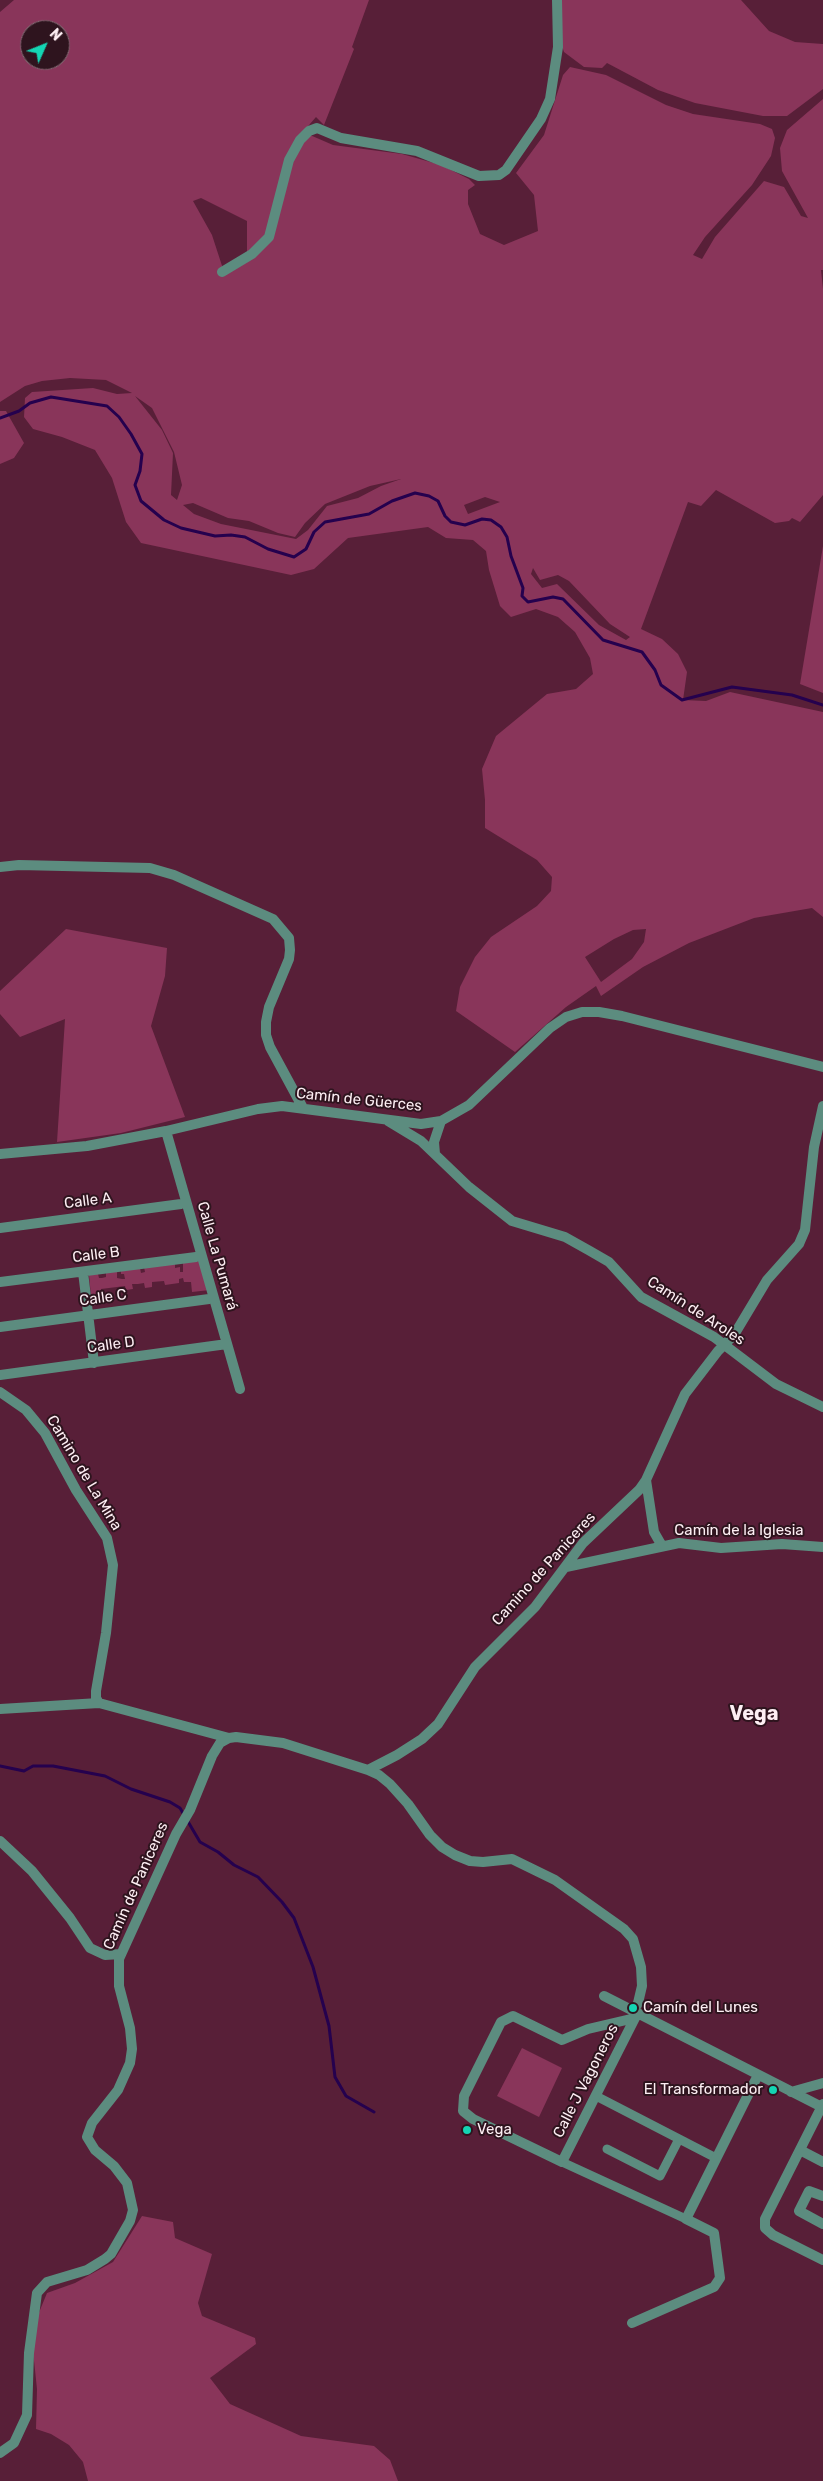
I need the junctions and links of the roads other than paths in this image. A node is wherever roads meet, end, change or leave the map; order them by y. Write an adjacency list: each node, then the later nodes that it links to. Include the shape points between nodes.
1 (557, 0): 2 (street, via 558,47 550,98 541,120 506,170 499,175 479,176 417,151 341,138 317,128 308,131 289,160 269,237 252,254)
2 (222, 272)
3 (0, 867): 6 (street, via 156,870 273,919 289,938 290,950 269,1006 266,1035)
4 (823, 1067): 8 (street, Camín de Güerces, via 622,1016 582,1012 566,1016 550,1028 469,1105)
5 (823, 1106): 21 (street, Camino de Paniceres, via 814,1147 806,1230 767,1280 734,1335)
6 (303, 1108): 7 (street, Camín de Güerces); 9 (street, Camín de Güerces, via 258,1109)
7 (388, 1120): 8 (street, Camín de Güerces, via 422,1124); 10 (street, Camín de Aroles)
8 (442, 1121): 10 (street, via 434,1142)
9 (166, 1131): 11 (street, Camín de Güerces, via 87,1146); 20 (street, Calle La Pumará)
10 (435, 1154): 21 (street, Camín de Aroles, via 469,1187 512,1220 565,1237 609,1262 641,1297)
11 (0, 1156)
12 (181, 1204): 13 (street, Calle A)
13 (0, 1228)
14 (196, 1257): 15 (street, Calle B)
15 (83, 1272): 16 (street, Calle B); 18 (street)
16 (0, 1282)
17 (209, 1299): 18 (street, Calle C)
18 (88, 1315): 19 (street, Calle C); 22 (street)
19 (0, 1327)
20 (227, 1344): 22 (street, Calle D); 24 (street, Calle La Pumará)
21 (725, 1344): 26 (street, Camín de Aroles, via 776,1384); 27 (street, Camino de Paniceres, via 685,1394)
22 (94, 1363): 23 (street, Calle D)
23 (0, 1375)
24 (240, 1389)
25 (0, 1392): 31 (street, Camino de La Mina, via 26,1410 45,1433 107,1538 113,1565 96,1691)
26 (823, 1407)
27 (646, 1480): 28 (street, via 654,1532); 30 (street, Camino de Paniceres, via 583,1543)
28 (662, 1546): 29 (street, Camín de la Iglesia, via 679,1543 721,1548 782,1544); 30 (street, Camín de la Iglesia)
29 (823, 1547)
30 (566, 1567): 34 (street, Camino de Paniceres, via 535,1606 475,1667 438,1724 397,1755)
31 (99, 1704): 32 (street); 33 (street)
32 (0, 1709)
33 (229, 1738): 34 (street, via 284,1743); 36 (street, Camín de Paniceres, via 220,1743 212,1756 190,1810)
34 (368, 1770): 38 (street, Calle J Vagoneros, via 390,1784 442,1847 477,1862 512,1859 522,1862 555,1880 624,1929 633,1939 641,1967 642,1986)
35 (0, 1841): 36 (street, via 32,1871 90,1948 105,1955)
36 (121, 1954): 55 (street, Camín de Paniceres, via 119,1986 130,2028 130,2063 118,2090 92,2123 87,2137 127,2183 132,2196 132,2216 105,2260 87,2270 47,2282 36,2294 29,2352 27,2415 14,2443)
37 (604, 1996): 38 (street)
38 (635, 2015): 39 (street); 42 (street, Calle J Vagoneros); 48 (street, via 562,2040 513,2016 501,2022 464,2096 463,2111 473,2119)
39 (758, 2075): 41 (street); 47 (street)
40 (823, 2083): 41 (street)
41 (791, 2092): 43 (street)
42 (596, 2096): 44 (street); 48 (street, Calle J Vagoneros)
43 (822, 2106): 46 (street)
44 (679, 2139): 45 (street, via 660,2176); 47 (street)
45 (607, 2149)
46 (800, 2150): 49 (street); 53 (street, via 765,2219 765,2228 773,2236)
47 (716, 2158): 51 (street)
48 (562, 2162): 51 (street)
49 (823, 2162)
50 (823, 2196): 52 (street, via 810,2191 799,2210)
51 (686, 2219): 54 (street, via 714,2233 720,2278 714,2287)
52 (823, 2224)
53 (823, 2260)
54 (632, 2323)
55 (0, 2453)

